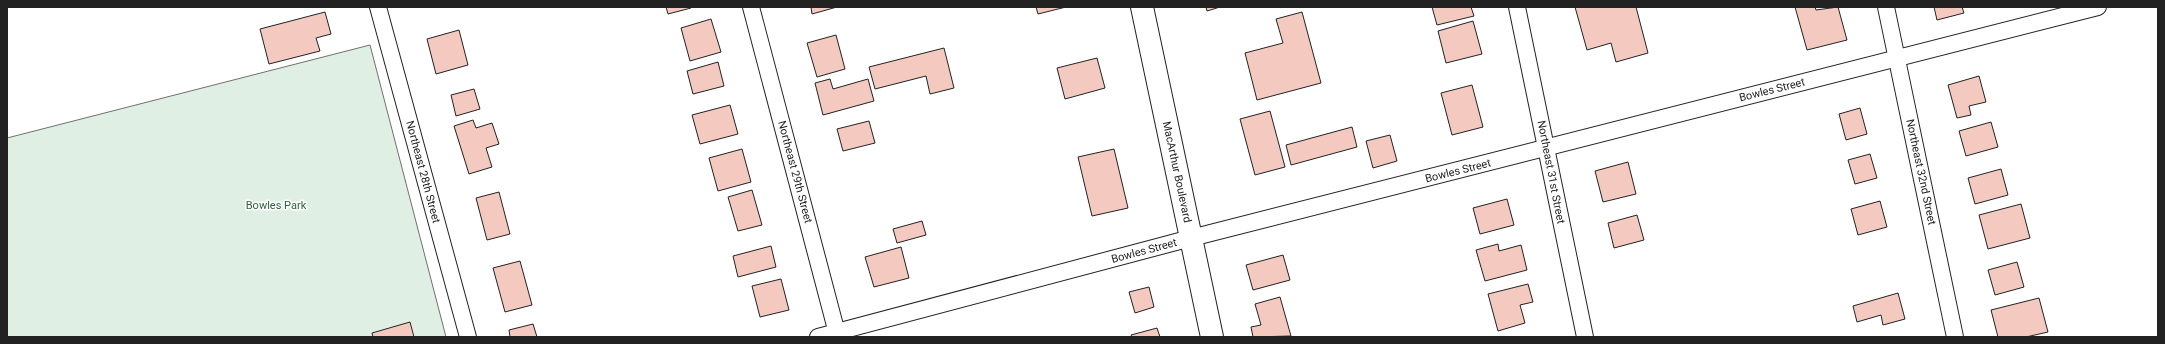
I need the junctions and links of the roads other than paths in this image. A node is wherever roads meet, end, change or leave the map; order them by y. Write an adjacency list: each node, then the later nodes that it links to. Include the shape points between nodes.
1 (378, 7): 11 (street, Northeast 28th Street)
2 (751, 7): 10 (street, Northeast 29th Street)
3 (1142, 7): 9 (main road, MacArthur Boulevard)
4 (1517, 7): 8 (street, Northeast 31st Street)
5 (1886, 7): 7 (street, Northeast 32nd Street)
6 (2098, 7): 7 (street, Bowles Street)
7 (1897, 58): 8 (street, Bowles Street); 15 (street, Northeast 32nd Street)
8 (1545, 149): 9 (street, Bowles Street); 14 (street, Northeast 31st Street)
9 (1191, 238): 10 (street, Bowles Street); 13 (main road, MacArthur Boulevard)
10 (837, 334): 12 (street, Bowles Street)
11 (468, 337)
12 (818, 337)
13 (1212, 337)
14 (1585, 337)
15 (1955, 337)

